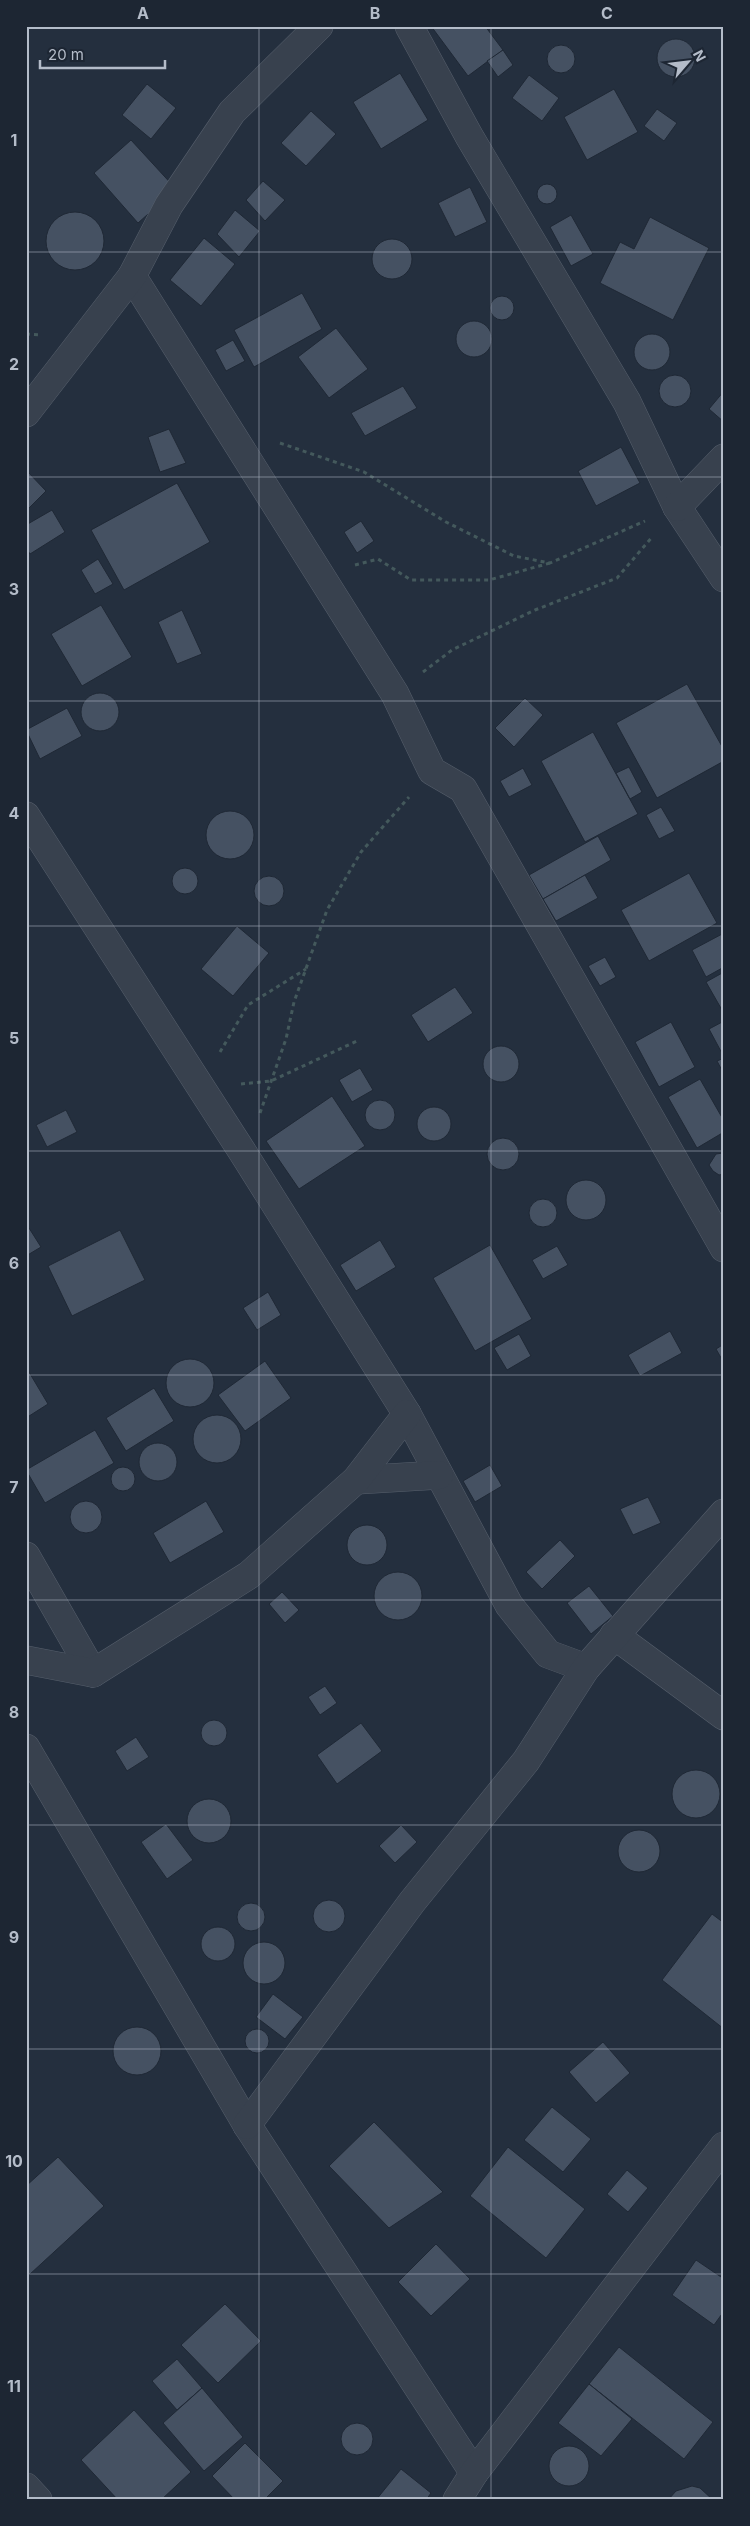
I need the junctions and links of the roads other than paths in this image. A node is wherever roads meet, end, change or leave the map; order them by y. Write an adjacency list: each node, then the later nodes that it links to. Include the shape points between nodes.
1 (318, 26): 3 (street, via 232,112 169,205)
2 (408, 26): 6 (street, via 469,136 627,402)
3 (132, 276): 4 (street); 9 (street, via 395,694 432,771 463,789)
4 (26, 413)
5 (724, 458): 6 (street)
6 (678, 507): 7 (street)
7 (724, 578)
8 (26, 816): 10 (street)
9 (724, 1248)
10 (407, 1414): 11 (street); 12 (street)
11 (439, 1475): 12 (street); 17 (street, via 509,1605 548,1654)
12 (356, 1480): 18 (street, via 249,1575)
13 (724, 1512): 15 (street)
14 (26, 1556): 18 (street)
15 (614, 1635): 17 (street); 19 (street)
16 (26, 1660): 18 (street)
17 (586, 1668): 21 (street, via 526,1761 412,1902)
18 (94, 1673)
19 (724, 1716)
20 (26, 1748): 21 (street)
21 (247, 2126): 23 (street)
22 (724, 2146): 23 (street)
23 (474, 2473): 26 (street)
24 (26, 2487): 25 (street)
25 (38, 2500)
26 (457, 2500)

